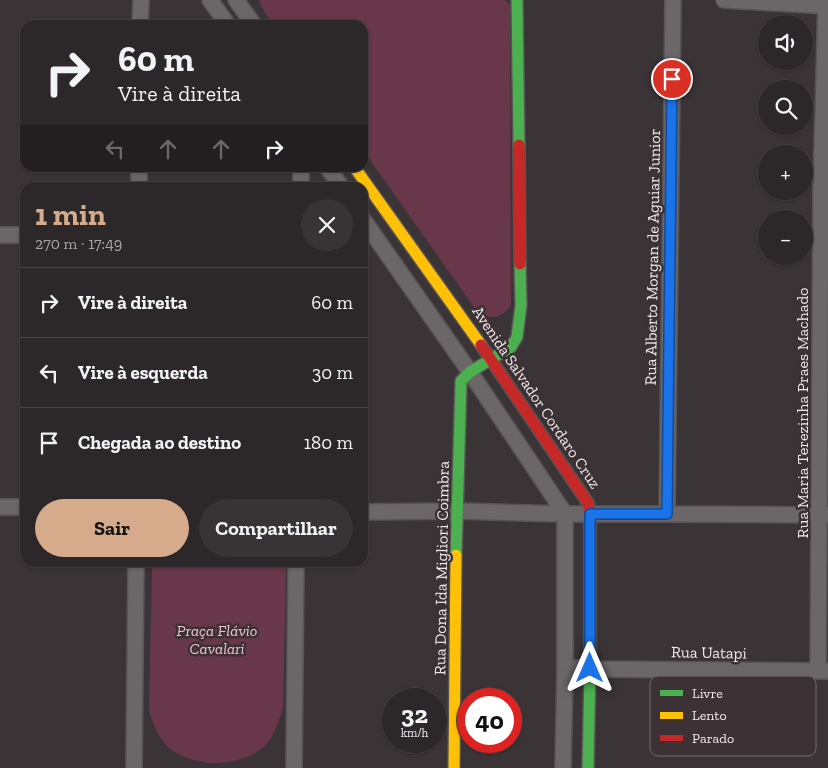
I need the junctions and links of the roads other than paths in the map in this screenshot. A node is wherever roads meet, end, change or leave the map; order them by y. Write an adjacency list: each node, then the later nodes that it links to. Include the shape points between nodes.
1 (140, 0): 8 (street)
2 (210, 0): 9 (street)
3 (236, 0): 10 (street)
4 (517, 0): 19 (street, via 522,305 511,347)
5 (673, 0): 27 (street, Rua Alberto Morgan de Aguiar Junior)
6 (724, 0): 7 (street)
7 (826, 4): 12 (street, Rua Maria Terezinha Praes Machado)
8 (140, 20)
9 (224, 20)
10 (250, 20)
11 (368, 186): 19 (street, Avenida Salvador Cordaro Cruz)
12 (825, 188): 18 (street, Rua Maria Terezinha Praes Machado)
13 (368, 226): 17 (street)
14 (0, 234): 15 (street)
15 (20, 235)
16 (368, 242): 17 (street)
17 (379, 242): 20 (street)
18 (824, 347): 28 (street, Rua Maria Terezinha Praes Machado)
19 (491, 359): 20 (street); 26 (street, Avenida Salvador Cordaro Cruz, via 588,503)
20 (470, 372): 23 (street, Rua Dona Ida Migliori Coimbra, via 461,381); 25 (street)
21 (0, 507): 22 (street)
22 (20, 507)
23 (457, 511): 24 (street); 25 (street); 36 (street, Rua Dona Ida Migliori Coimbra)
24 (368, 512)
25 (565, 514): 26 (street); 31 (street)
26 (590, 514): 27 (street); 32 (street, Avenida Salvador Cordaro Cruz)
27 (667, 514): 28 (street)
28 (823, 515): 33 (street, Rua Maria Terezinha Praes Machado)
29 (136, 567): 34 (street)
30 (296, 567): 35 (street)
31 (565, 667): 32 (street, Rua Uatapi); 37 (street)
32 (590, 668): 33 (street, Rua Uatapi); 38 (street, Avenida Salvador Cordaro Cruz)
33 (823, 671)
34 (134, 768)
35 (294, 768)
36 (454, 768)
37 (563, 768)
38 (588, 768)

